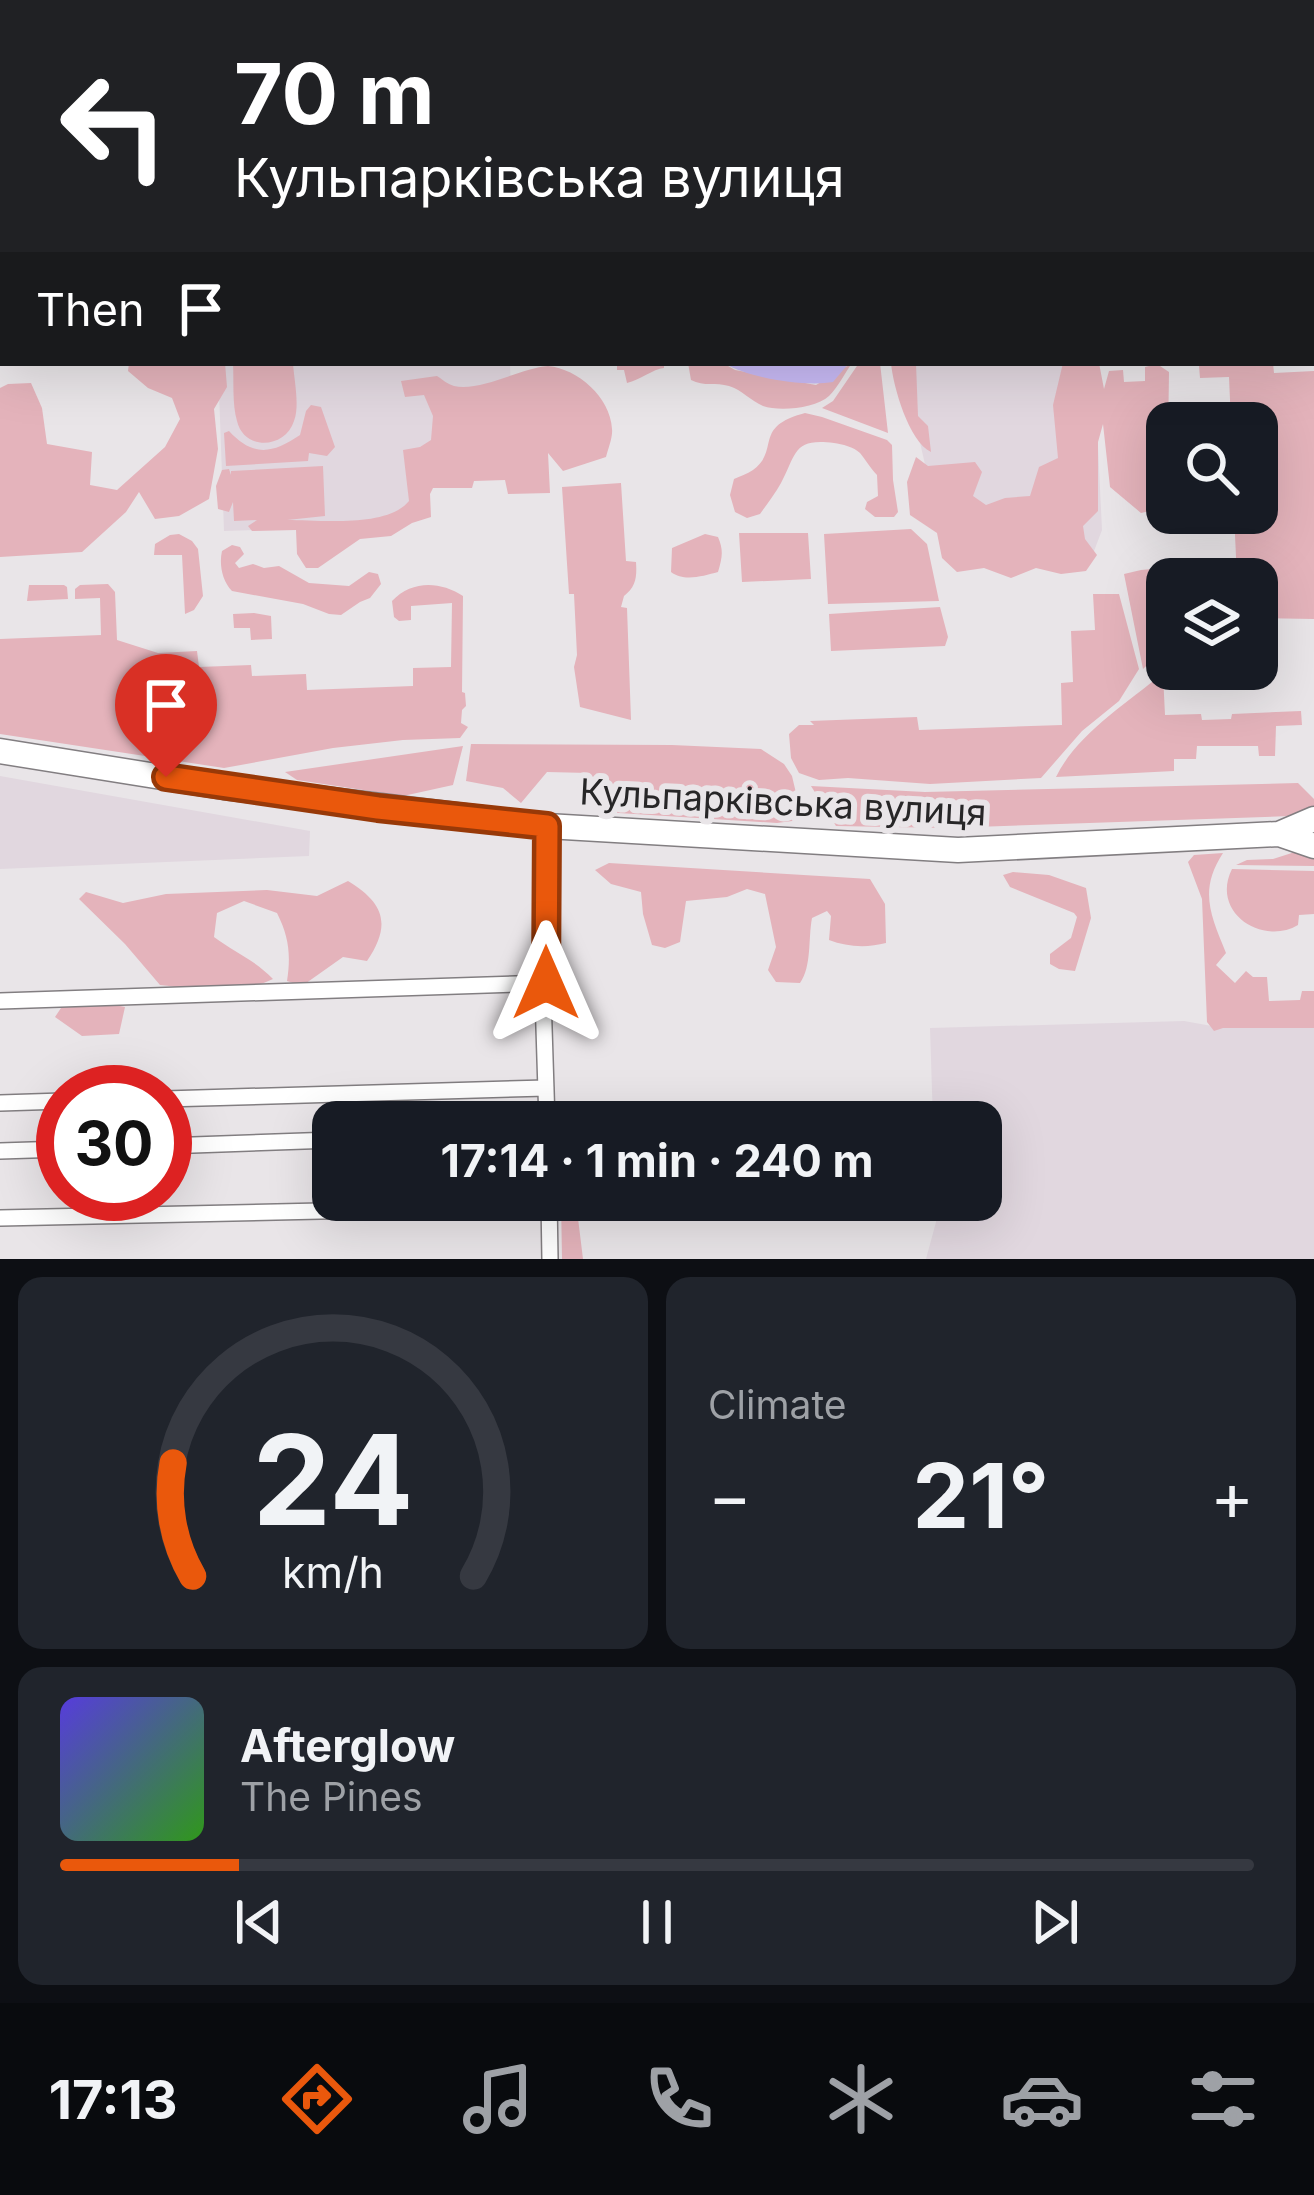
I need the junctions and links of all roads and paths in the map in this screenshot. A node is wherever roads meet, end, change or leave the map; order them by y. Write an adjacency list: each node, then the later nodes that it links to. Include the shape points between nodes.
1 (0, 751): 3 (main road, Кульпарківська вулиця)
2 (1314, 819): 4 (main road, Кульпарківська вулиця)
3 (547, 826): 4 (main road, Кульпарківська вулиця, via 958,850); 6 (street)
4 (1279, 835): 5 (main road, Кульпарківська вулиця)
5 (1314, 846)
6 (546, 983): 7 (street); 8 (street)
7 (0, 1001)
8 (546, 1088): 9 (street); 10 (street)
9 (192, 1098)
10 (547, 1101)
11 (36, 1102): 12 (street)
12 (0, 1103)
13 (312, 1141): 14 (street)
14 (192, 1145)
15 (36, 1150): 16 (street)
16 (0, 1151)
17 (312, 1209): 18 (street)
18 (0, 1218)
19 (549, 1221): 20 (street)
20 (550, 1259)

